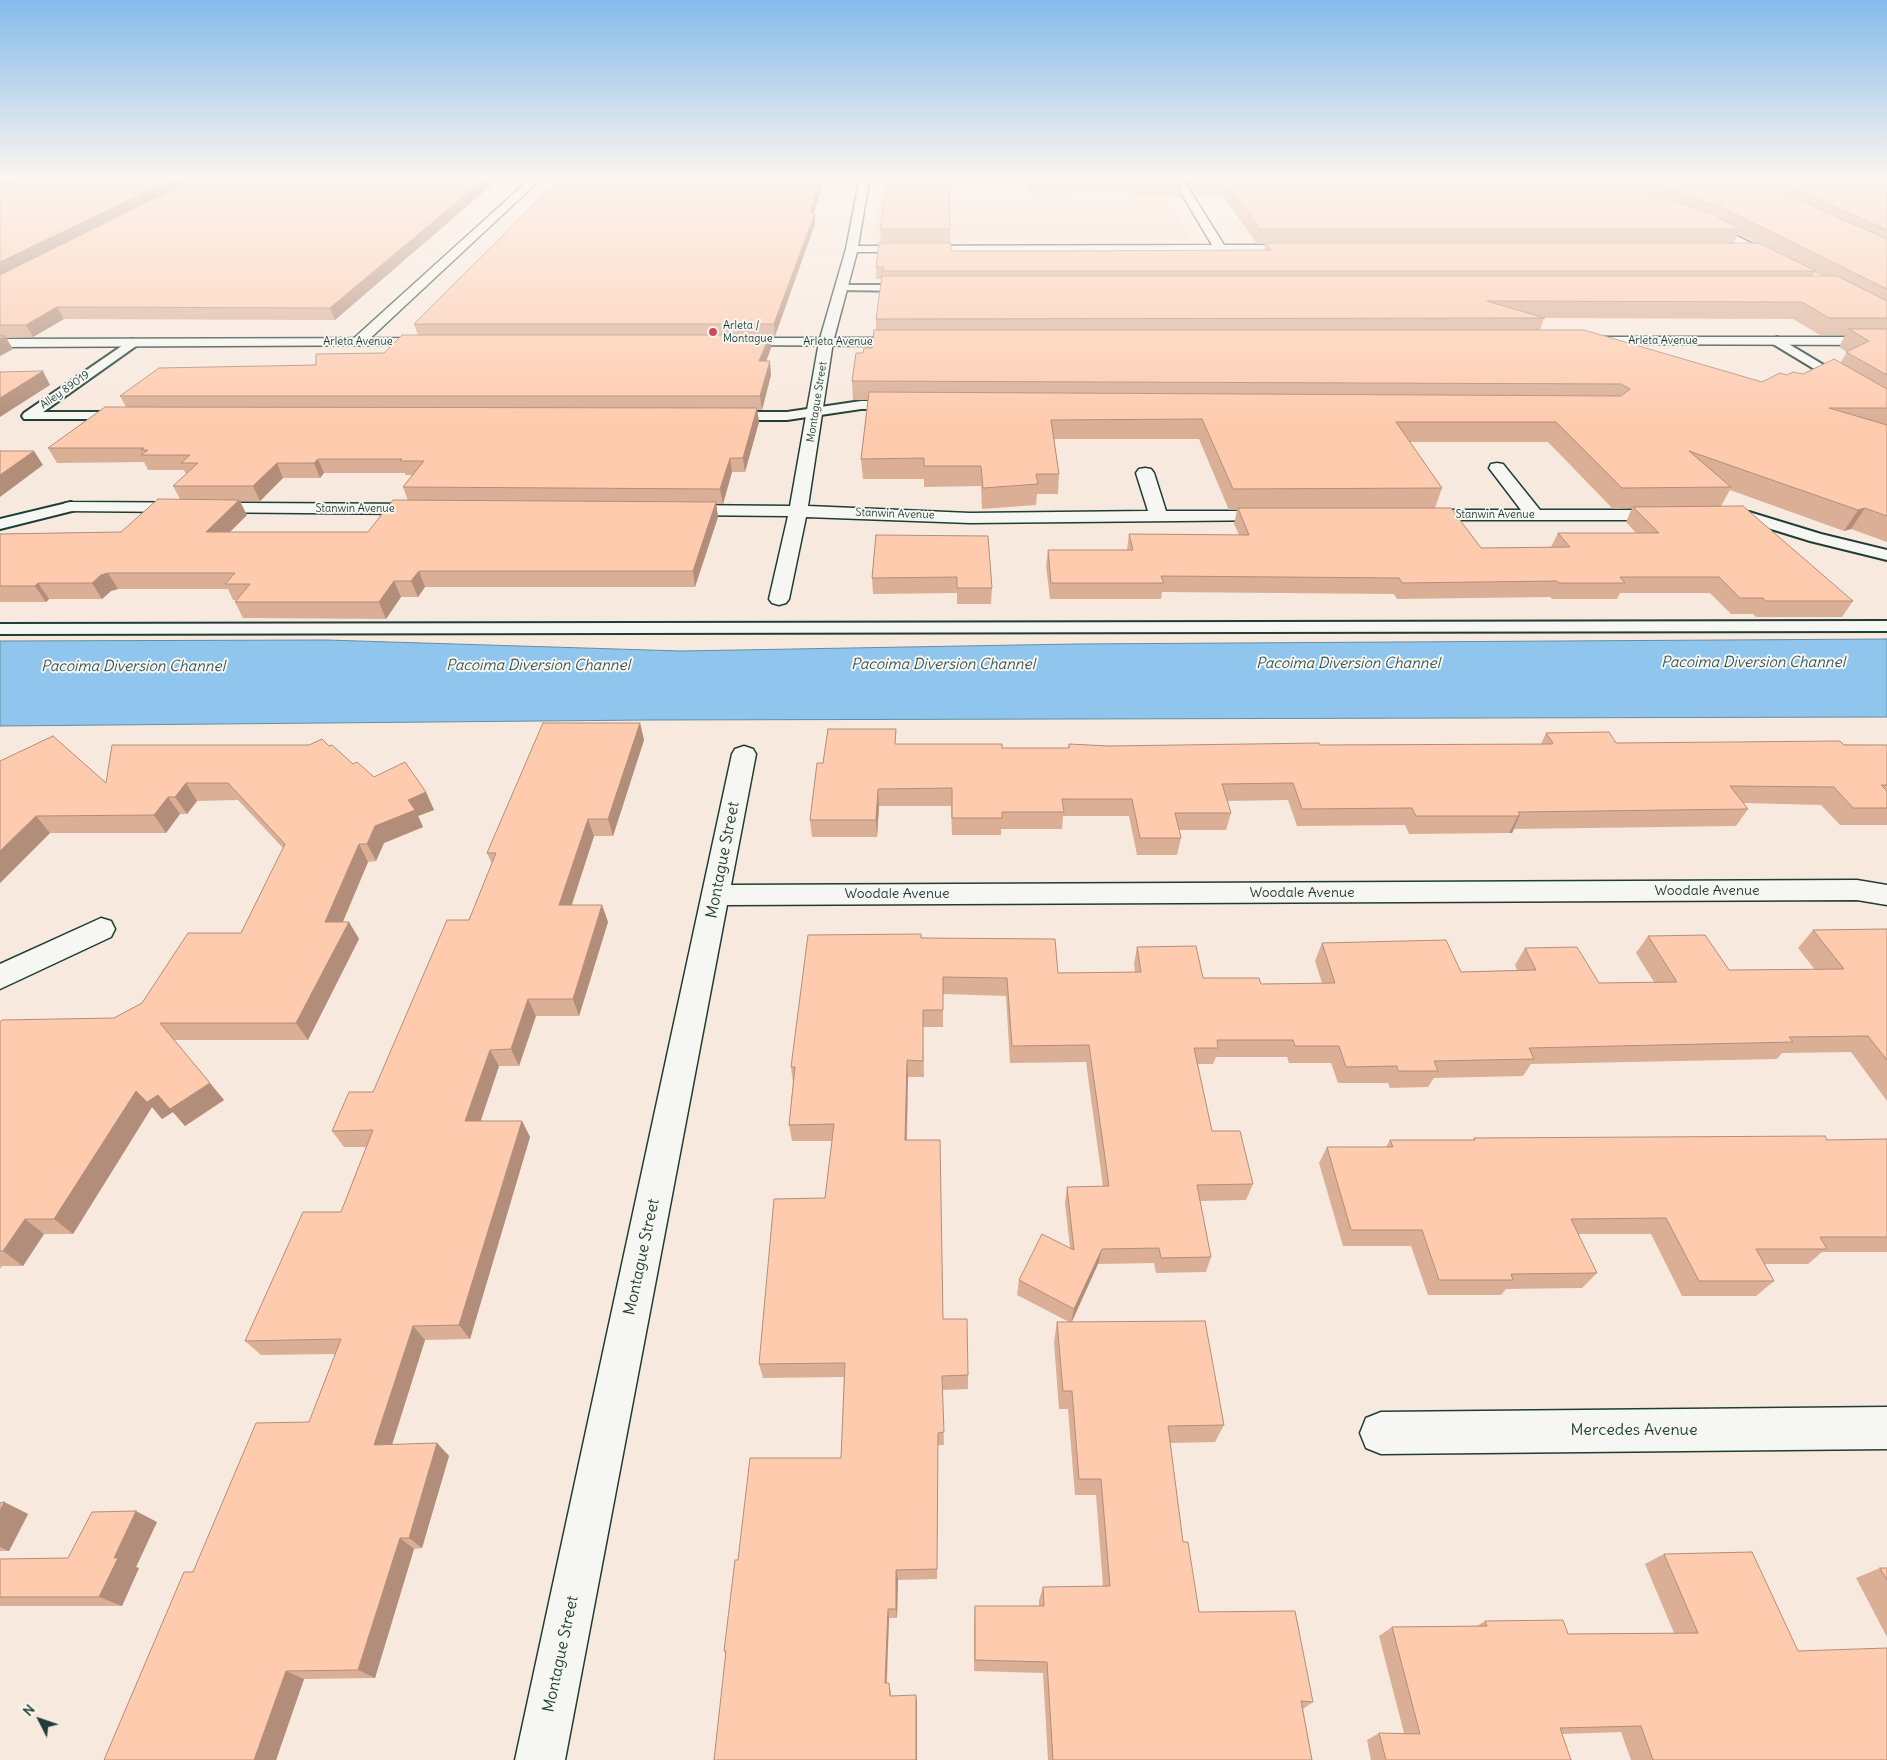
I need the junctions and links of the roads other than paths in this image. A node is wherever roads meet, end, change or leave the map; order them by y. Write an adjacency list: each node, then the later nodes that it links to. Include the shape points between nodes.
1 (449, 258): 10 (street)
2 (849, 258): 5 (street, Montague Street)
3 (1775, 258): 4 (street)
4 (1790, 266)
5 (841, 288): 6 (lane); 13 (street, Montague Street)
6 (921, 288)
7 (1568, 341): 8 (street, Arleta Avenue)
8 (1776, 341): 9 (street, Arleta Avenue); 18 (lane)
9 (1887, 341)
10 (358, 342): 11 (street, Arleta Avenue); 15 (street, Arleta Avenue)
11 (446, 342)
12 (722, 342): 13 (street, Arleta Avenue)
13 (826, 342): 14 (street, Arleta Avenue); 19 (street, Montague Street)
14 (921, 342)
15 (132, 343): 16 (street, Arleta Avenue); 20 (lane, Alley 89019, via 29,416)
16 (0, 344)
17 (910, 405): 19 (lane, via 860,404)
18 (1887, 409)
19 (816, 413): 21 (lane); 27 (street, Montague Street)
20 (139, 416)
21 (717, 416)
22 (1497, 468): 28 (street)
23 (1145, 473): 32 (street)
24 (71, 508): 25 (street, Stanwin Avenue); 34 (lane)
25 (440, 509)
26 (659, 510): 27 (street, Stanwin Avenue)
27 (798, 511): 32 (street, Stanwin Avenue, via 970,518); 36 (street, Montague Street)
28 (1534, 514): 29 (street, Stanwin Avenue); 31 (street, Stanwin Avenue)
29 (1689, 514)
30 (1713, 514): 35 (lane, via 1743,515)
31 (1406, 515)
32 (1158, 516): 33 (street, Stanwin Avenue)
33 (1287, 516)
34 (0, 524)
35 (1887, 556)
36 (778, 599)
37 (1887, 626): 38 (lane)
38 (0, 629)
39 (744, 754): 40 (street, Montague Street)
40 (716, 895): 41 (street, Woodale Avenue, via 1856,890); 46 (street, Montague Street)
41 (1887, 895)
42 (101, 929): 43 (street)
43 (0, 977)
44 (1887, 1428): 45 (street, Mercedes Avenue)
45 (1381, 1433)
46 (540, 1760)

